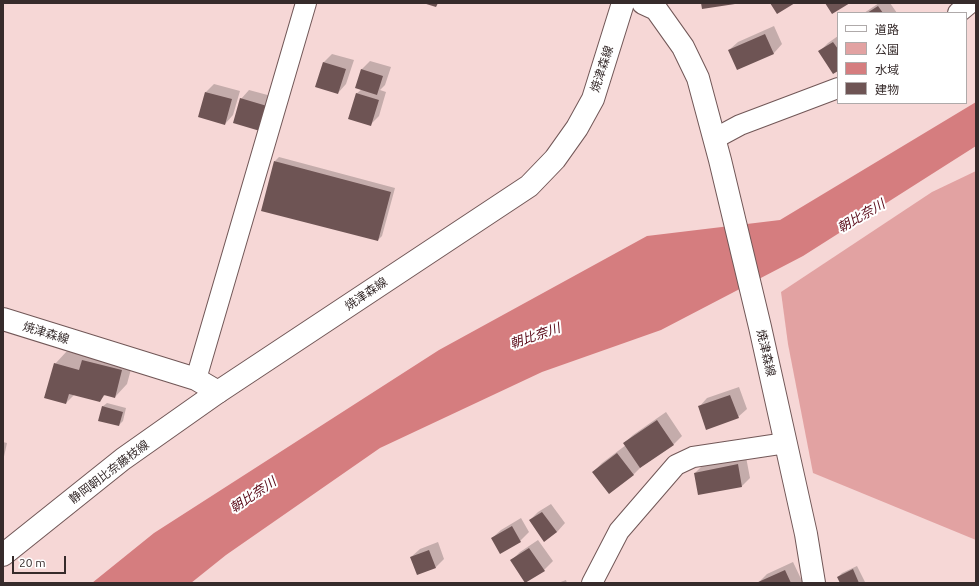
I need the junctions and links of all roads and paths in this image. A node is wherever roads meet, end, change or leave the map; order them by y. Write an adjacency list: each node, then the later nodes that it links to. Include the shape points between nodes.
1 (306, 3): 9 (street)
2 (624, 3): 10 (main road, 焼津森線, via 593,99 578,128 556,159 529,186)
3 (644, 3): 7 (main road, 焼津森線, via 656,9 683,47 698,78)
4 (970, 3): 5 (street)
5 (959, 12)
6 (837, 88): 7 (street, via 740,125)
7 (717, 150): 11 (main road, 焼津森線)
8 (3, 319): 9 (main road, 焼津森線)
9 (196, 379): 10 (main road, 焼津森線)
10 (218, 392): 12 (main road, 静岡朝比奈藤枝線, via 123,459)
11 (786, 443): 13 (street, via 693,457 676,465 619,531); 14 (main road, 焼津森線)
12 (3, 555)
13 (592, 583)
14 (814, 583)

